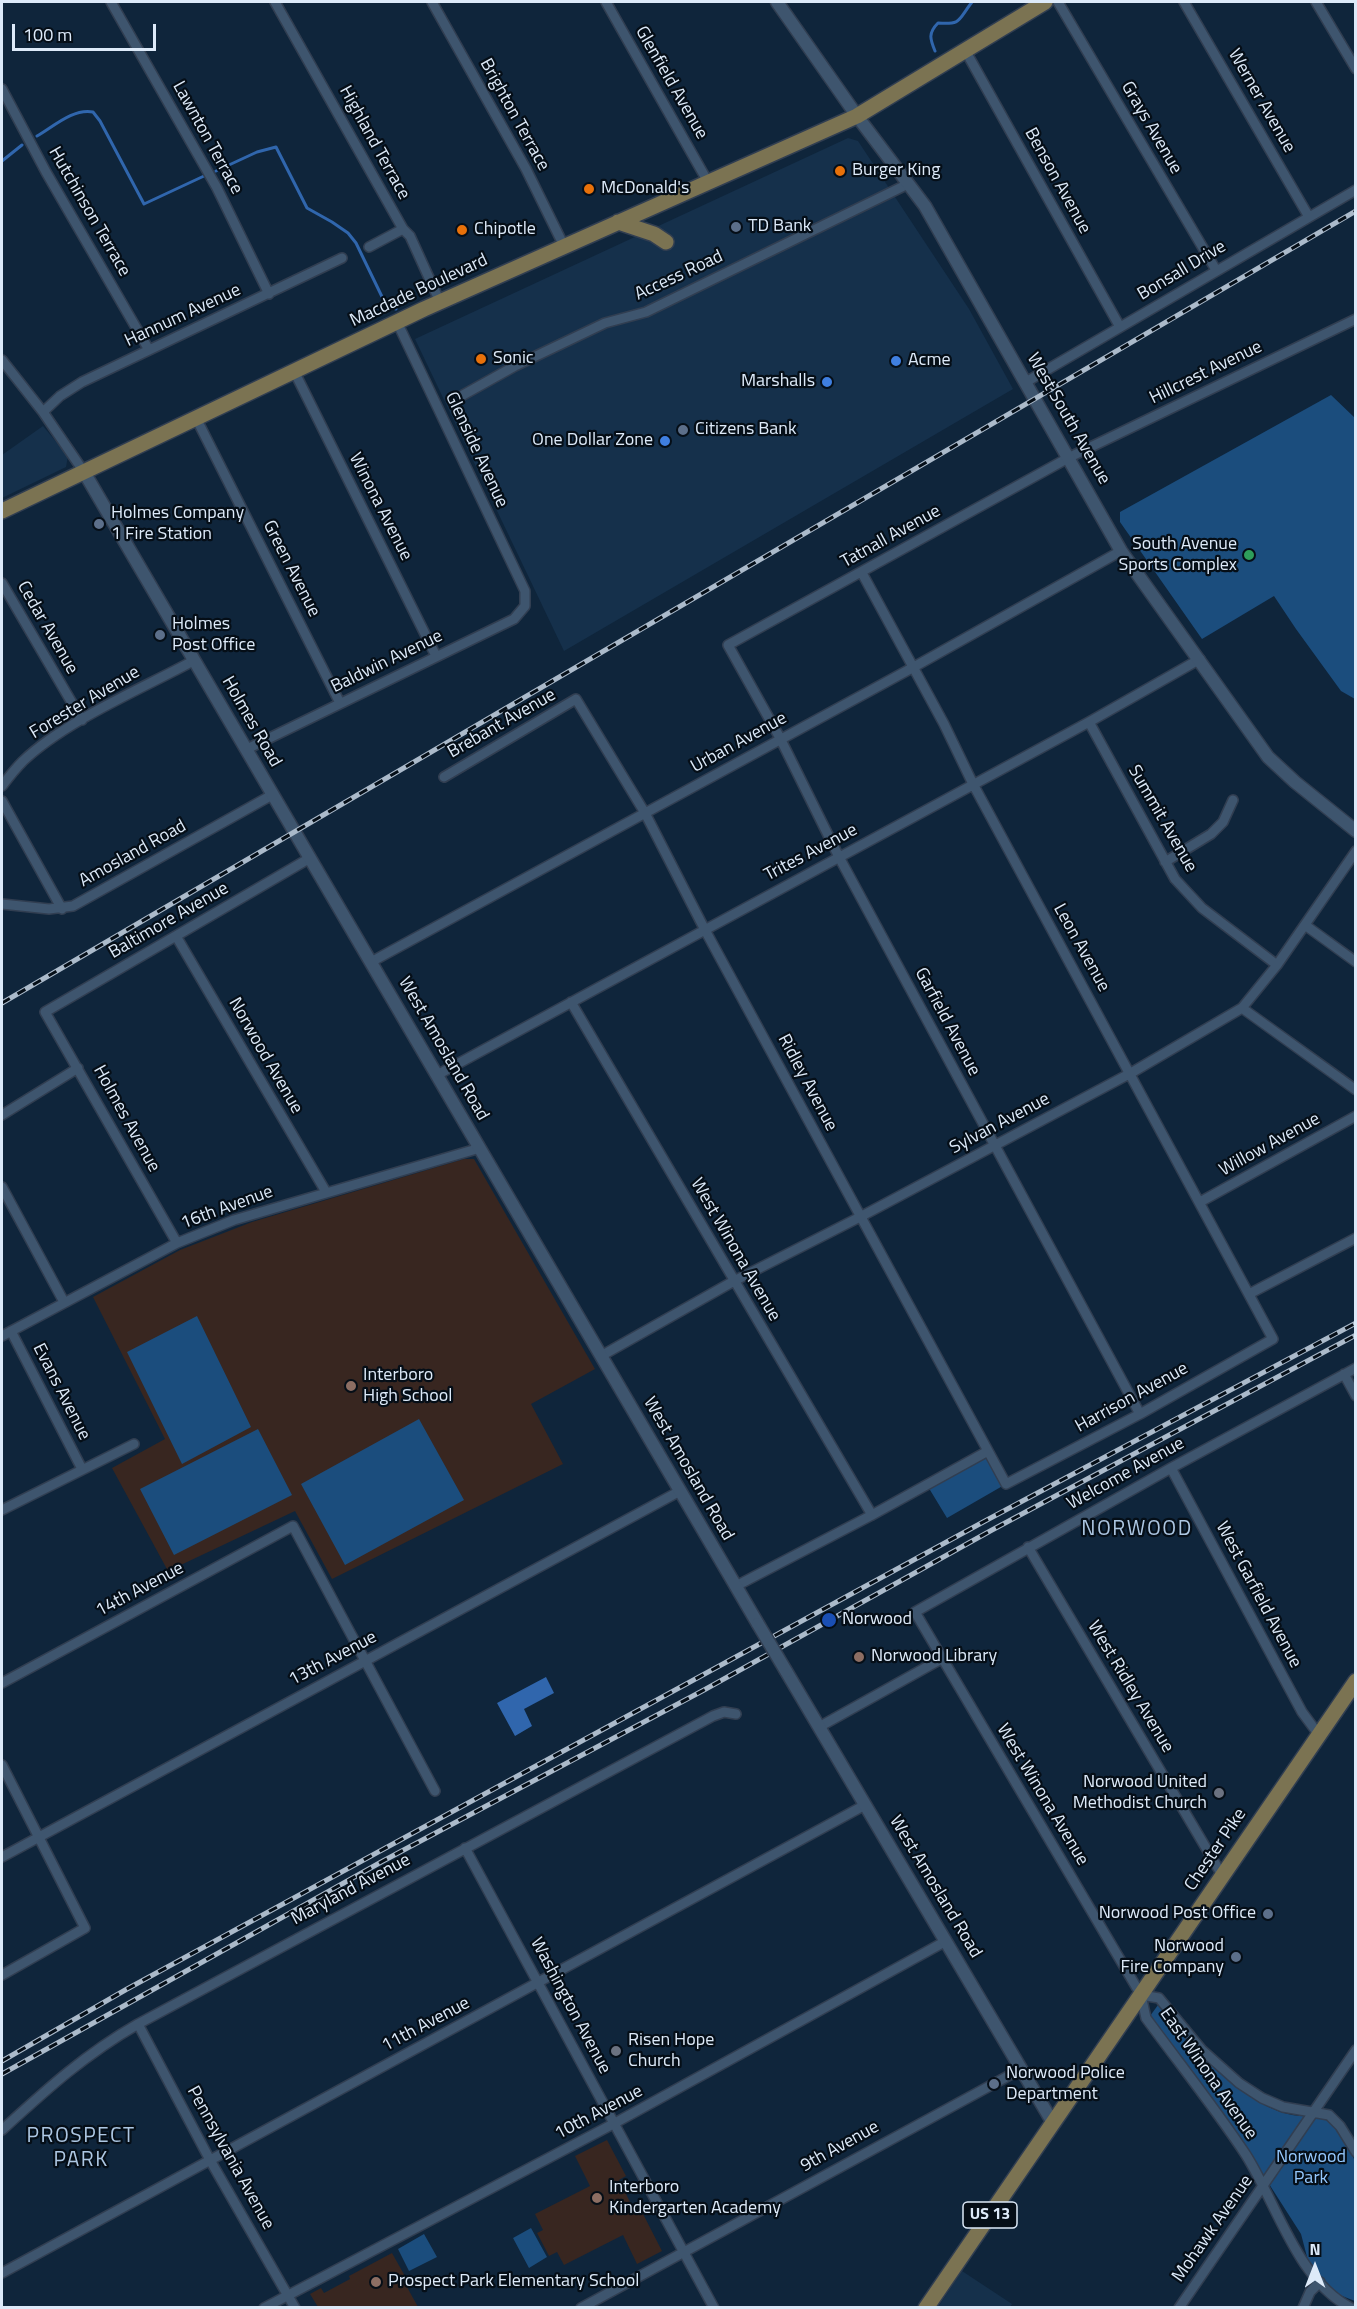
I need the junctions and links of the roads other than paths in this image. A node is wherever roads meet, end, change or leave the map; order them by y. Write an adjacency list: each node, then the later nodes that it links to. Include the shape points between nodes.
1 (111, 2): 25 (street, Lawnton Terrace, via 217,188)
2 (276, 2): 19 (street, Highland Terrace)
3 (432, 2): 21 (street, Brighton Terrace)
4 (606, 2): 14 (street, Glenfield Avenue)
5 (777, 2): 13 (street, West South Avenue)
6 (1045, 2): 10 (main road, Macdade Boulevard)
7 (1058, 2): 24 (street, Grays Avenue)
8 (1184, 2): 17 (street, Werner Avenue)
9 (1316, 2): 11 (street)
10 (965, 50): 13 (main road, Macdade Boulevard); 29 (street, Benson Avenue)
11 (1356, 69)
12 (2, 89): 30 (street, Hutchinson Terrace)
13 (857, 116): 14 (main road, Macdade Boulevard); 15 (street, West South Avenue)
14 (708, 182): 18 (main road, Macdade Boulevard)
15 (908, 184): 33 (street, West South Avenue, via 925,206); 34 (street, Access Road, via 646,312 605,323)
16 (1356, 190): 17 (street, Bonsall Drive)
17 (1309, 217): 24 (street, Bonsall Drive)
18 (618, 222): 20 (main road); 21 (main road, Macdade Boulevard)
19 (403, 229): 22 (street); 26 (street, Highland Terrace, via 410,236)
20 (666, 242)
21 (564, 246): 26 (main road, Macdade Boulevard)
22 (369, 247)
23 (342, 258): 25 (street, Hannum Avenue)
24 (1216, 270): 29 (street, Bonsall Drive)
25 (269, 294): 30 (street, Hannum Avenue)
26 (440, 302): 28 (main road, Macdade Boulevard)
27 (1356, 320): 37 (street, Hillcrest Avenue)
28 (397, 322): 32 (main road, Macdade Boulevard); 43 (street, Glenside Avenue)
29 (1120, 327): 33 (street, Bonsall Drive)
30 (149, 350): 35 (street, Hannum Avenue, via 82,382)
31 (2, 360): 35 (street, Holmes Road)
32 (294, 372): 36 (main road, Macdade Boulevard); 45 (street, Winona Avenue)
33 (1026, 382): 37 (street, West South Avenue)
34 (463, 394)
35 (43, 412): 38 (street, Holmes Road)
36 (196, 418): 38 (main road, Macdade Boulevard); 50 (street, Green Avenue)
37 (1070, 457): 40 (street, West South Avenue); 41 (street, Tatnall Avenue)
38 (84, 472): 39 (main road, Macdade Boulevard); 47 (street, Holmes Road)
39 (2, 511)
40 (1121, 550): 46 (street, West South Avenue); 48 (street, Urban Avenue)
41 (862, 573): 44 (street, Tatnall Avenue); 48 (street, Leon Avenue)
42 (2, 583): 51 (street, Cedar Avenue)
43 (525, 591): 45 (street, Baldwin Avenue, via 525,606 514,619)
44 (728, 645): 53 (street, Garfield Avenue)
45 (436, 656): 50 (street, Baldwin Avenue)
46 (1200, 659): 52 (street, Trites Avenue); 63 (street, West South Avenue, via 1268,757)
47 (193, 660): 51 (street, Forester Avenue); 54 (street, Holmes Road)
48 (912, 668): 53 (street, Urban Avenue); 56 (street, Leon Avenue)
49 (576, 699): 55 (street, Brebant Avenue); 61 (street, Ridley Avenue)
50 (339, 704): 54 (street, Baldwin Avenue)
51 (82, 720): 57 (street, Forester Avenue, via 42,745)
52 (1089, 722): 56 (street, Trites Avenue); 67 (street, Summit Avenue)
53 (780, 738): 61 (street, Urban Avenue); 65 (street, Garfield Avenue)
54 (247, 748): 58 (street, Holmes Road)
55 (444, 777)
56 (973, 784): 65 (street, Trites Avenue); 80 (street, Leon Avenue)
57 (2, 786)
58 (272, 795): 62 (street, Holmes Road); 69 (street, Amosland Road, via 83,902)
59 (1233, 800): 67 (street, via 1223,822 1211,834)
60 (2, 801): 69 (street)
61 (645, 813): 71 (street, Ridley Avenue); 73 (street, Urban Avenue)
62 (294, 831): 66 (street, West Amosland Road)
63 (1356, 831)
64 (1356, 851): 70 (street, Sylvan Avenue)
65 (840, 857): 71 (street, Trites Avenue); 85 (street, Garfield Avenue)
66 (310, 858): 72 (street, Baltimore Avenue); 73 (street, West Amosland Road)
67 (1164, 862): 75 (street, Summit Avenue, via 1202,908)
68 (2, 904): 69 (street, Amosland Road)
69 (62, 909)
70 (1305, 925): 74 (street); 75 (street, Sylvan Avenue)
71 (705, 930): 76 (street, Trites Avenue); 90 (street, Ridley Avenue)
72 (176, 936): 78 (street, Baltimore Avenue); 88 (street, Norwood Avenue)
73 (371, 962): 81 (street, West Amosland Road)
74 (1356, 962)
75 (1277, 964): 77 (street, Sylvan Avenue)
76 (571, 1002): 81 (street, Trites Avenue); 93 (street, West Winona Avenue)
77 (1242, 1008): 80 (street, Sylvan Avenue); 82 (street)
78 (45, 1012): 79 (street, Holmes Avenue)
79 (78, 1068): 83 (street); 92 (street, Holmes Avenue)
80 (1131, 1073): 85 (street, Sylvan Avenue); 89 (street, Leon Avenue)
81 (437, 1075): 86 (street, West Amosland Road)
82 (1356, 1090)
83 (2, 1115)
84 (1356, 1116): 89 (street, Willow Avenue)
85 (995, 1145): 90 (street, Sylvan Avenue); 103 (street, Garfield Avenue)
86 (480, 1148): 88 (street, 16th Avenue); 99 (street, West Amosland Road)
87 (2, 1187): 95 (street)
88 (326, 1192): 92 (street, 16th Avenue, via 234,1220)
89 (1200, 1202): 94 (street, Leon Avenue)
90 (860, 1217): 93 (street, Sylvan Avenue); 105 (street, Ridley Avenue)
91 (1356, 1238): 94 (street)
92 (177, 1243): 95 (street, 16th Avenue)
93 (734, 1281): 99 (street, Sylvan Avenue); 111 (street, West Winona Avenue)
94 (1249, 1294): 98 (street, Leon Avenue)
95 (64, 1302): 96 (street, 16th Avenue)
96 (11, 1331): 97 (street, 16th Avenue); 107 (street, Evans Avenue)
97 (2, 1336)
98 (1273, 1339): 103 (street, Harrison Avenue)
99 (601, 1356): 109 (street, West Amosland Road)
100 (1356, 1368): 101 (street, Welcome Avenue)
101 (1344, 1374): 102 (street); 106 (street, Welcome Avenue)
102 (1356, 1396)
103 (1140, 1414): 108 (street, Harrison Avenue)
104 (134, 1444): 107 (street)
105 (988, 1451): 108 (street, Ridley Avenue); 111 (street)
106 (1171, 1468): 112 (street, Welcome Avenue); 121 (street, West Garfield Avenue, via 1302,1712)
107 (82, 1469): 110 (street)
108 (1006, 1484)
109 (680, 1491): 113 (street, West Amosland Road); 116 (street, 13th Avenue)
110 (2, 1510)
111 (872, 1515): 113 (street)
112 (1028, 1547): 114 (street, Welcome Avenue); 128 (street, West Ridley Avenue)
113 (735, 1586): 120 (street, West Amosland Road, bridge)
114 (915, 1612): 115 (street, West Winona Avenue)
115 (943, 1659): 120 (street); 132 (street, West Winona Avenue)
116 (365, 1661): 118 (street, 14th Avenue, via 293,1526); 123 (street); 125 (street, 13th Avenue)
117 (1356, 1681): 121 (main road, Chester Pike / US 13)
118 (2, 1683)
119 (735, 1714): 126 (street, Maryland Avenue, via 723,1712 713,1716)
120 (819, 1727): 124 (street, West Amosland Road)
121 (1319, 1735): 128 (main road, Chester Pike / US 13)
122 (2, 1765): 125 (street)
123 (435, 1791)
124 (865, 1805): 129 (street, West Amosland Road); 131 (street, 11th Avenue)
125 (39, 1837): 127 (street, 13th Avenue); 130 (street, via 86,1928)
126 (465, 1848): 131 (street, Washington Avenue); 133 (street, Maryland Avenue)
127 (2, 1857)
128 (1222, 1875): 132 (main road, Chester Pike / US 13)
129 (946, 1941): 135 (street, West Amosland Road); 137 (street, 10th Avenue)
130 (2, 1975)
131 (539, 1983): 137 (street, Washington Avenue); 141 (street, 11th Avenue)
132 (1141, 1995): 136 (street, East Winona Avenue, via 1159,1998 1202,2050 1250,2091 1283,2107); 138 (main road, Chester Pike / US 13); 142 (street, East Winona Avenue, via 1146,2018 1235,2139)
133 (138, 2024): 139 (street, Maryland Avenue, via 70,2069); 141 (street, Pennsylvania Avenue)
134 (1356, 2050): 136 (street, Mohawk Avenue)
135 (1021, 2068): 138 (street, West Amosland Road); 143 (street, 9th Avenue)
136 (1313, 2112): 140 (street, East Winona Avenue, via 1335,2120); 142 (street, Mohawk Avenue)
137 (615, 2123): 143 (street, Washington Avenue); 146 (street, 10th Avenue)
138 (1053, 2123): 152 (main road, Chester Pike / US 13)
139 (2, 2130)
140 (1356, 2152)
141 (210, 2160): 144 (street, 11th Avenue); 146 (street, Pennsylvania Avenue)
142 (1263, 2185): 145 (street, East Winona Avenue, via 1298,2255); 153 (street, Mohawk Avenue)
143 (684, 2251): 150 (street, 9th Avenue); 151 (street, Washington Avenue)
144 (2, 2273)
145 (1320, 2282): 147 (street, East Winona Avenue); 154 (street)
146 (288, 2295): 148 (street, 10th Avenue); 149 (street, Pennsylvania Avenue)
147 (1341, 2305): 155 (street, East Winona Avenue)
148 (264, 2307)
149 (295, 2307)
150 (581, 2307)
151 (714, 2307)
152 (926, 2307)
153 (1179, 2307)
154 (1303, 2307)
155 (1351, 2307)

